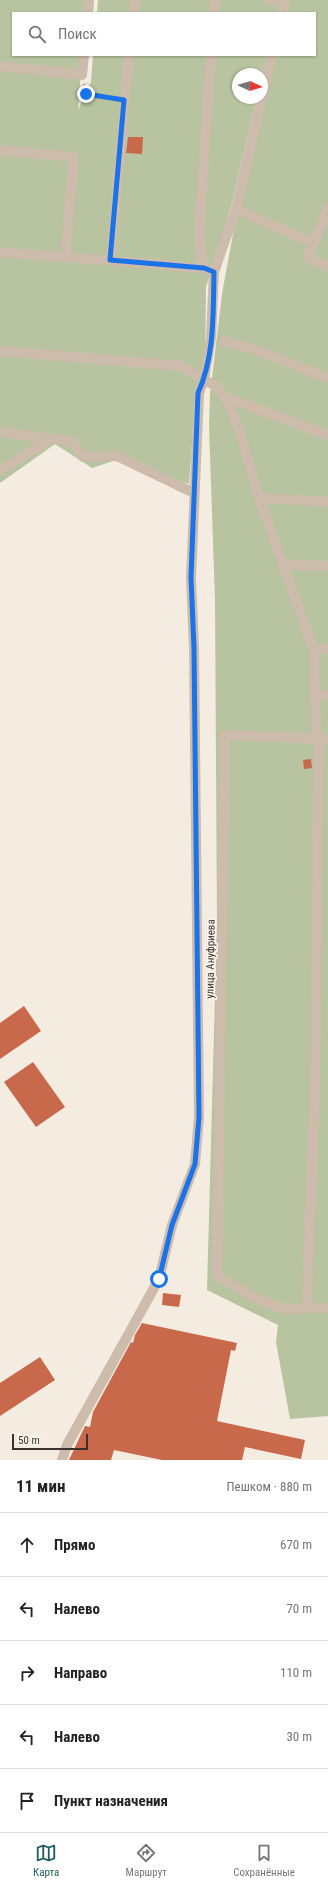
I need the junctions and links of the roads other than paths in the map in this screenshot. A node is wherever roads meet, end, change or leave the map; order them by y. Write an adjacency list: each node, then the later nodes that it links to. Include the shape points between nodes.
1 (89, 0): 6 (street)
2 (135, 0): 7 (street)
3 (215, 0): 8 (street)
4 (268, 0): 5 (street)
5 (285, 1): 9 (street)
6 (88, 12)
7 (134, 12)
8 (214, 12)
9 (282, 12)
10 (84, 56): 14 (street, via 82,75)
11 (129, 56): 21 (street)
12 (211, 56): 23 (street, via 199,234)
13 (272, 56): 17 (street)
14 (0, 66)
15 (0, 150): 20 (street, via 74,157)
16 (328, 208): 18 (street)
17 (236, 209): 18 (street); 24 (street)
18 (313, 243): 22 (street, via 308,257)
19 (0, 252): 20 (street)
20 (65, 257): 21 (street)
21 (110, 260): 23 (street)
22 (328, 267)
23 (204, 268): 24 (street)
24 (214, 272): 28 (street, via 211,338)
25 (224, 341): 27 (street, via 256,350)
26 (0, 351): 28 (street, via 181,366)
27 (328, 378)
28 (204, 380): 29 (street, via 217,387); 34 (street, via 198,393)
29 (226, 397): 31 (street); 35 (street, via 239,428)
30 (0, 432): 32 (street)
31 (328, 435)
32 (51, 439): 33 (street); 34 (street, via 73,442 84,457 117,456)
33 (0, 470)
34 (194, 493): 46 (street, via 191,578 199,1117 195,1164 172,1225 159,1279 67,1445)
35 (259, 498): 36 (street); 37 (street)
36 (328, 502)
37 (283, 565): 38 (street); 40 (street)
38 (328, 566)
39 (328, 649): 40 (street)
40 (314, 650): 41 (street)
41 (315, 695): 42 (street); 43 (street, via 316,728)
42 (328, 695)
43 (324, 738): 44 (street, via 307,1297); 44 (street, улица Ануфриева, via 225,735 217,1276 284,1310)
44 (309, 1308): 45 (street)
45 (328, 1308)
46 (62, 1460)

